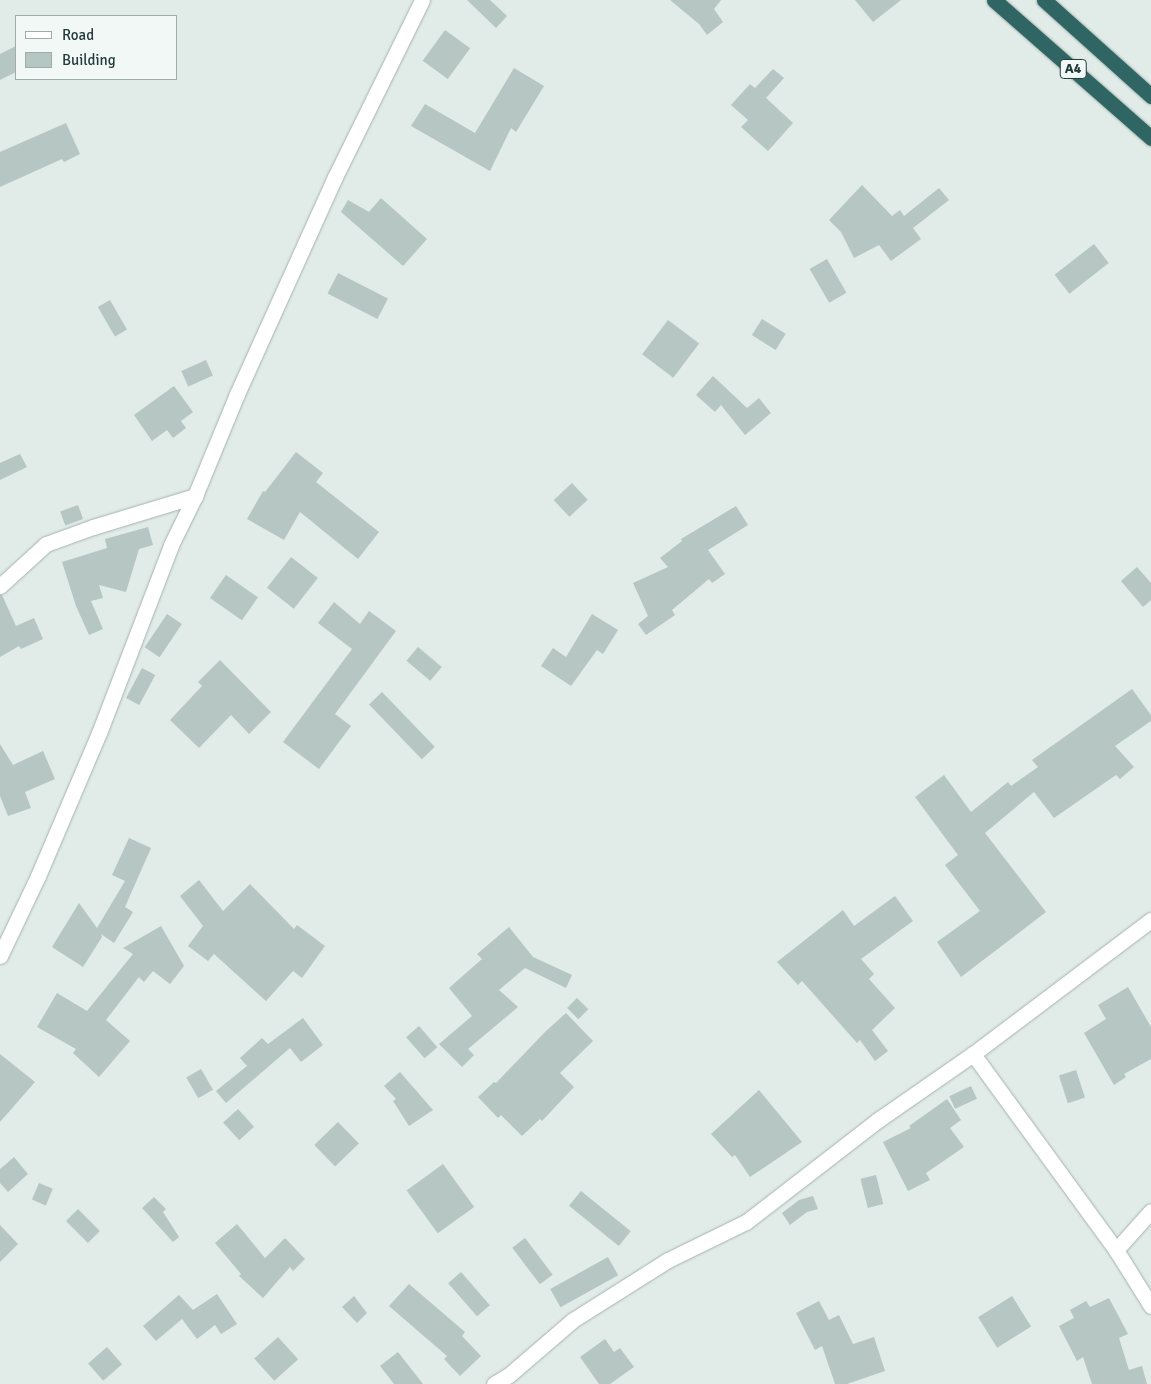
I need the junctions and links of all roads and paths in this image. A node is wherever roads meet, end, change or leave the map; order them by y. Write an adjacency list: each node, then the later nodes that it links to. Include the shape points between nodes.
1 (422, 0): 6 (street, via 335,177)
2 (994, 0): 5 (highway, A4)
3 (1044, 0): 4 (highway, A4)
4 (1151, 96)
5 (1151, 138)
6 (195, 496): 7 (street, via 46,544); 9 (street, via 171,545 100,733)
7 (0, 586)
8 (1151, 920): 10 (street)
9 (0, 956)
10 (973, 1054): 12 (street); 14 (street, via 878,1120 746,1222 668,1260 573,1320)
11 (1151, 1211): 12 (street)
12 (1116, 1250): 13 (street)
13 (1151, 1306)
14 (494, 1384)

